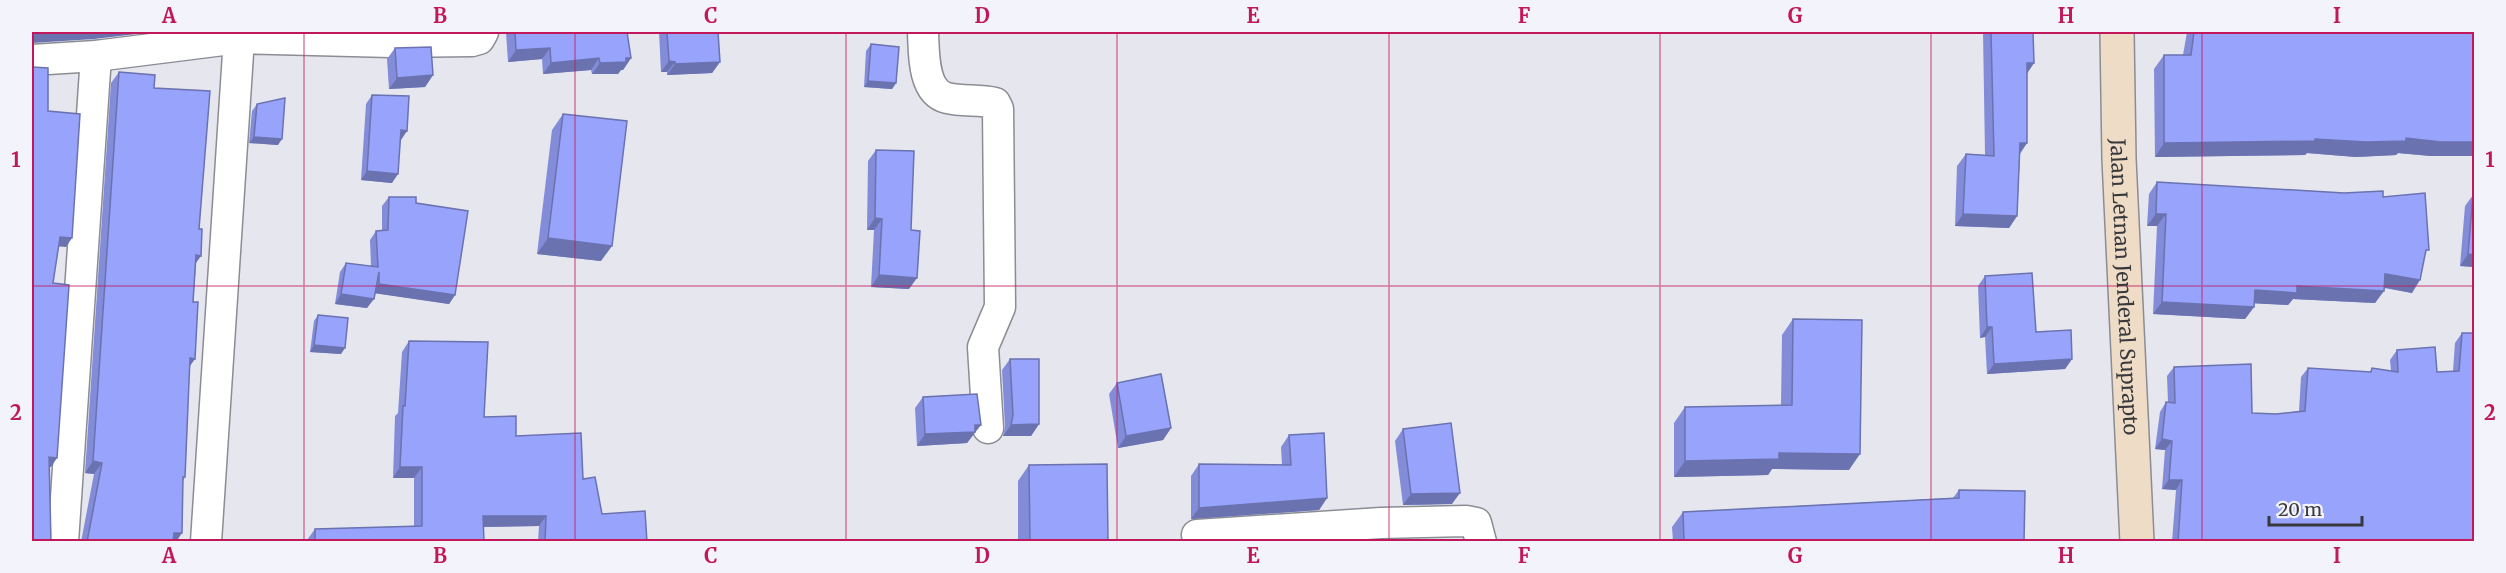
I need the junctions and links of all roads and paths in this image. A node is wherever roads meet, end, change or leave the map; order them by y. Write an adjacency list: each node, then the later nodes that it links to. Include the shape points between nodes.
1 (483, 32): 4 (street, via 472,41)
2 (923, 32): 8 (street, via 925,71 937,91 946,98 995,103 998,109 1000,307 983,346)
3 (2117, 32): 13 (main road, Jalan Letnan Jenderal Suprapto, via 2118,137)
4 (390, 37): 5 (street)
5 (239, 38): 6 (street); 11 (street)
6 (96, 56): 7 (street); 10 (street)
7 (32, 60)
8 (988, 428)
9 (1197, 535): 12 (street, via 1466,520 1476,524)
10 (63, 542)
11 (206, 542)
12 (1481, 542)
13 (2137, 542)

